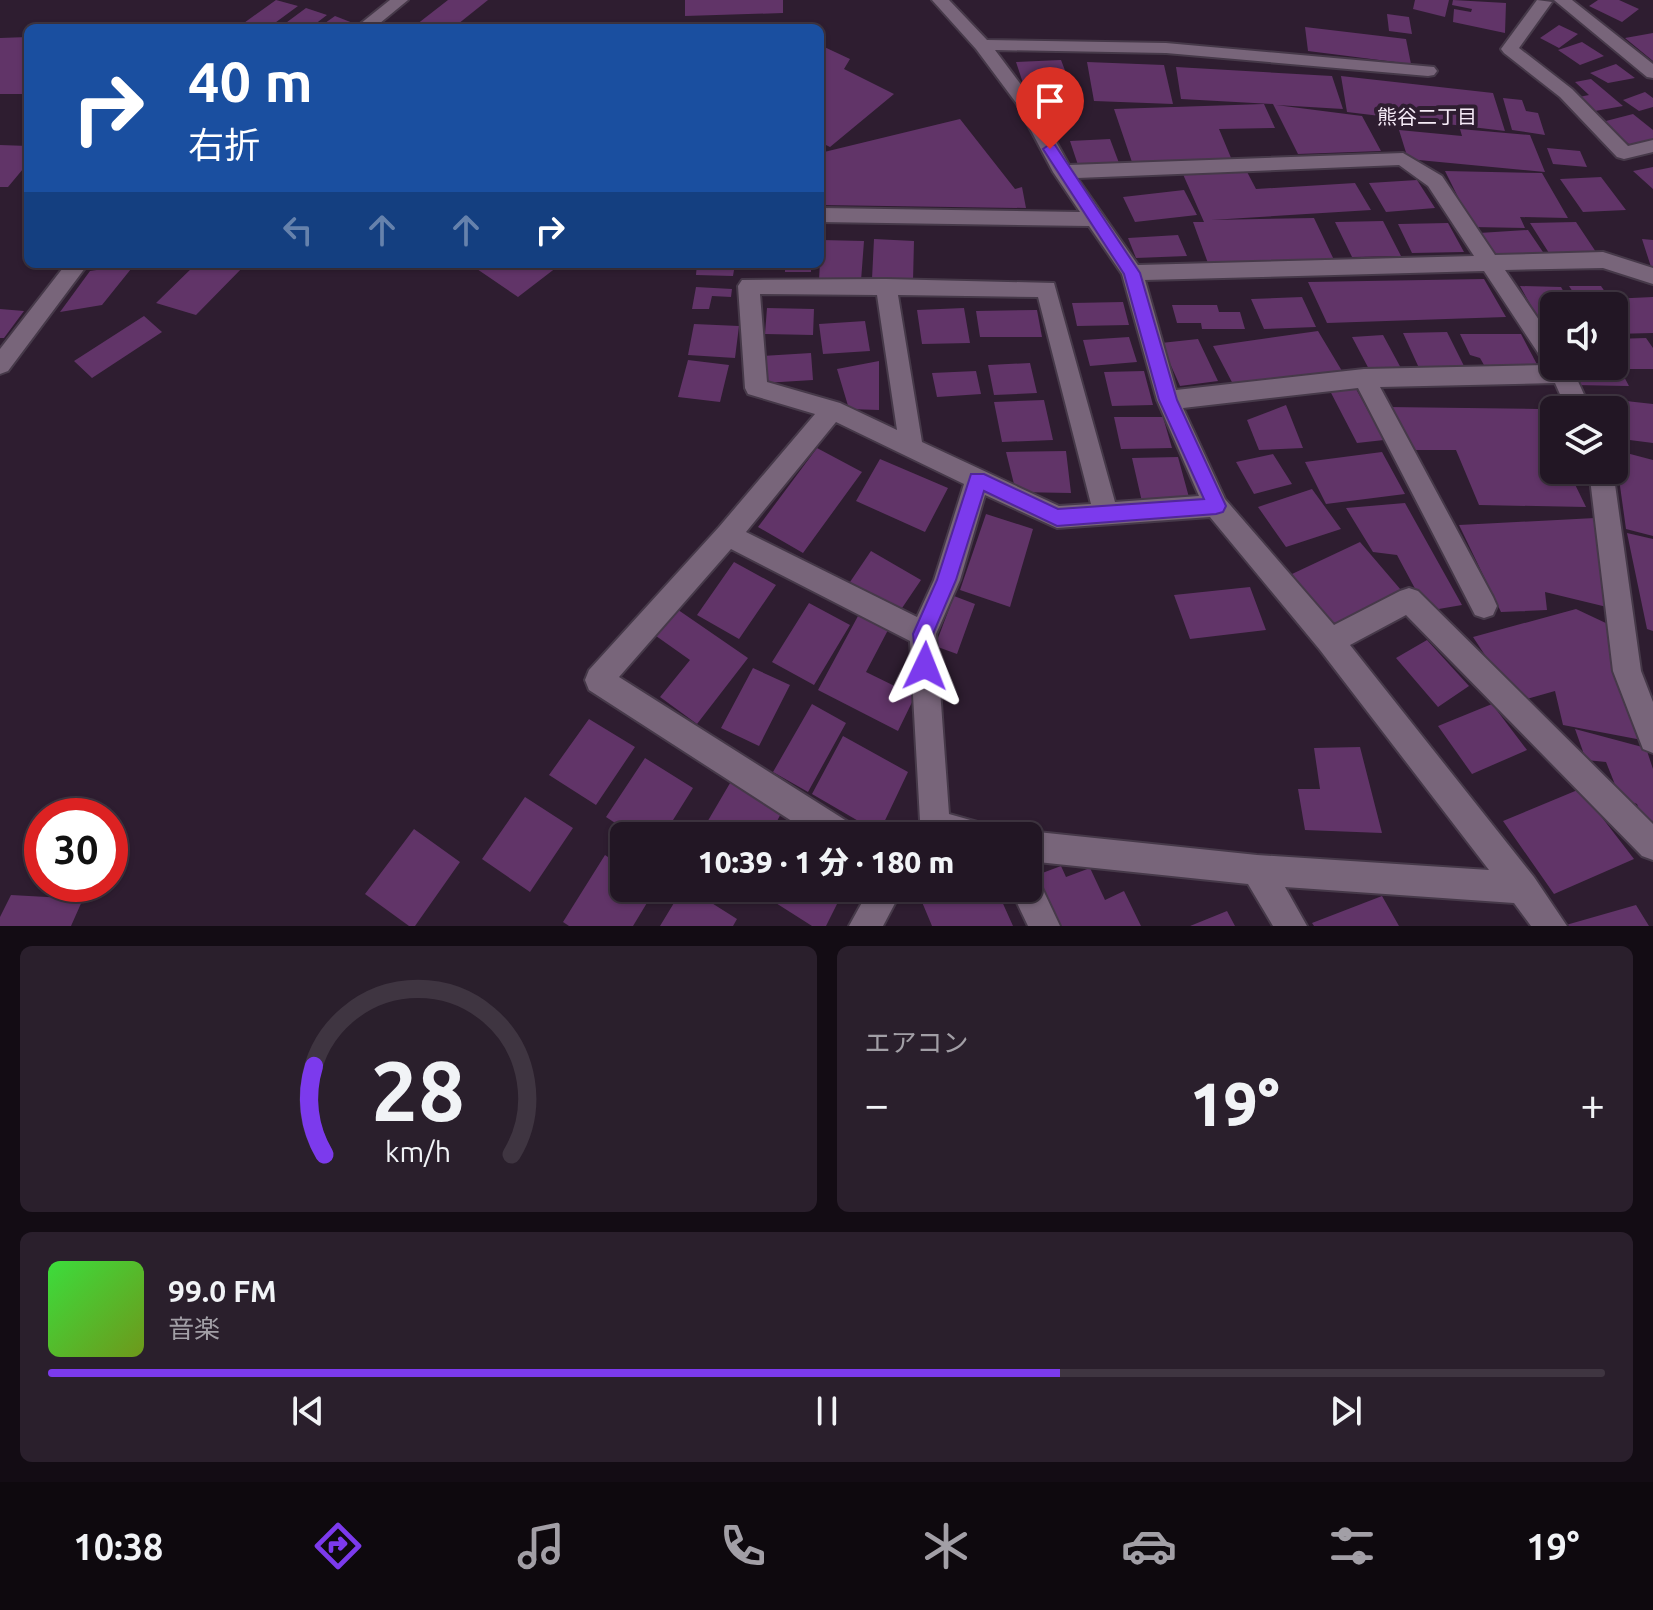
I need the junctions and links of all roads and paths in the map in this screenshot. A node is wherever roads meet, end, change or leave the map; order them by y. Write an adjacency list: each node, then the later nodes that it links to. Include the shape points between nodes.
1 (400, 0): 4 (street)
2 (940, 0): 5 (street)
3 (1546, 0): 7 (street); 8 (street, via 1510,49 1566,93 1624,153)
4 (368, 24)
5 (982, 45): 6 (street, via 1166,48); 9 (street, via 1025,102)
6 (1428, 71)
7 (1653, 73)
8 (1653, 146)
9 (1063, 172): 11 (street); 12 (street, via 1403,159 1435,181)
10 (824, 215): 11 (street)
11 (1096, 219): 14 (street)
12 (1488, 265): 14 (street); 15 (street, via 1603,260); 17 (street)
13 (75, 268): 18 (street)
14 (1132, 273): 21 (street)
15 (1653, 276)
16 (886, 287): 22 (street, via 749,286 756,388); 23 (street); 27 (street, via 1047,289)
17 (1540, 340)
18 (0, 365)
19 (1540, 368): 20 (street)
20 (1364, 378): 21 (street); 29 (street)
21 (1168, 400): 26 (street)
22 (832, 410): 23 (street); 28 (street)
23 (911, 447): 24 (street)
24 (978, 479): 27 (street, via 1057,517); 30 (street, via 947,580)
25 (1603, 484): 32 (street, via 1627,671)
26 (1216, 506): 27 (street); 31 (street)
27 (1106, 514)
28 (728, 535): 30 (street); 33 (street, via 599,680)
29 (1484, 606)
30 (923, 634): 34 (street)
31 (1330, 641): 35 (street, via 1409,600); 38 (street)
32 (1653, 739)
33 (820, 822)
34 (931, 822)
35 (1653, 845)
36 (1042, 847): 37 (street)
37 (1257, 870): 38 (street); 43 (street)
38 (1523, 888): 44 (street)
39 (879, 902): 41 (street)
40 (1033, 902): 42 (street)
41 (865, 926)
42 (1044, 926)
43 (1291, 926)
44 (1551, 926)

